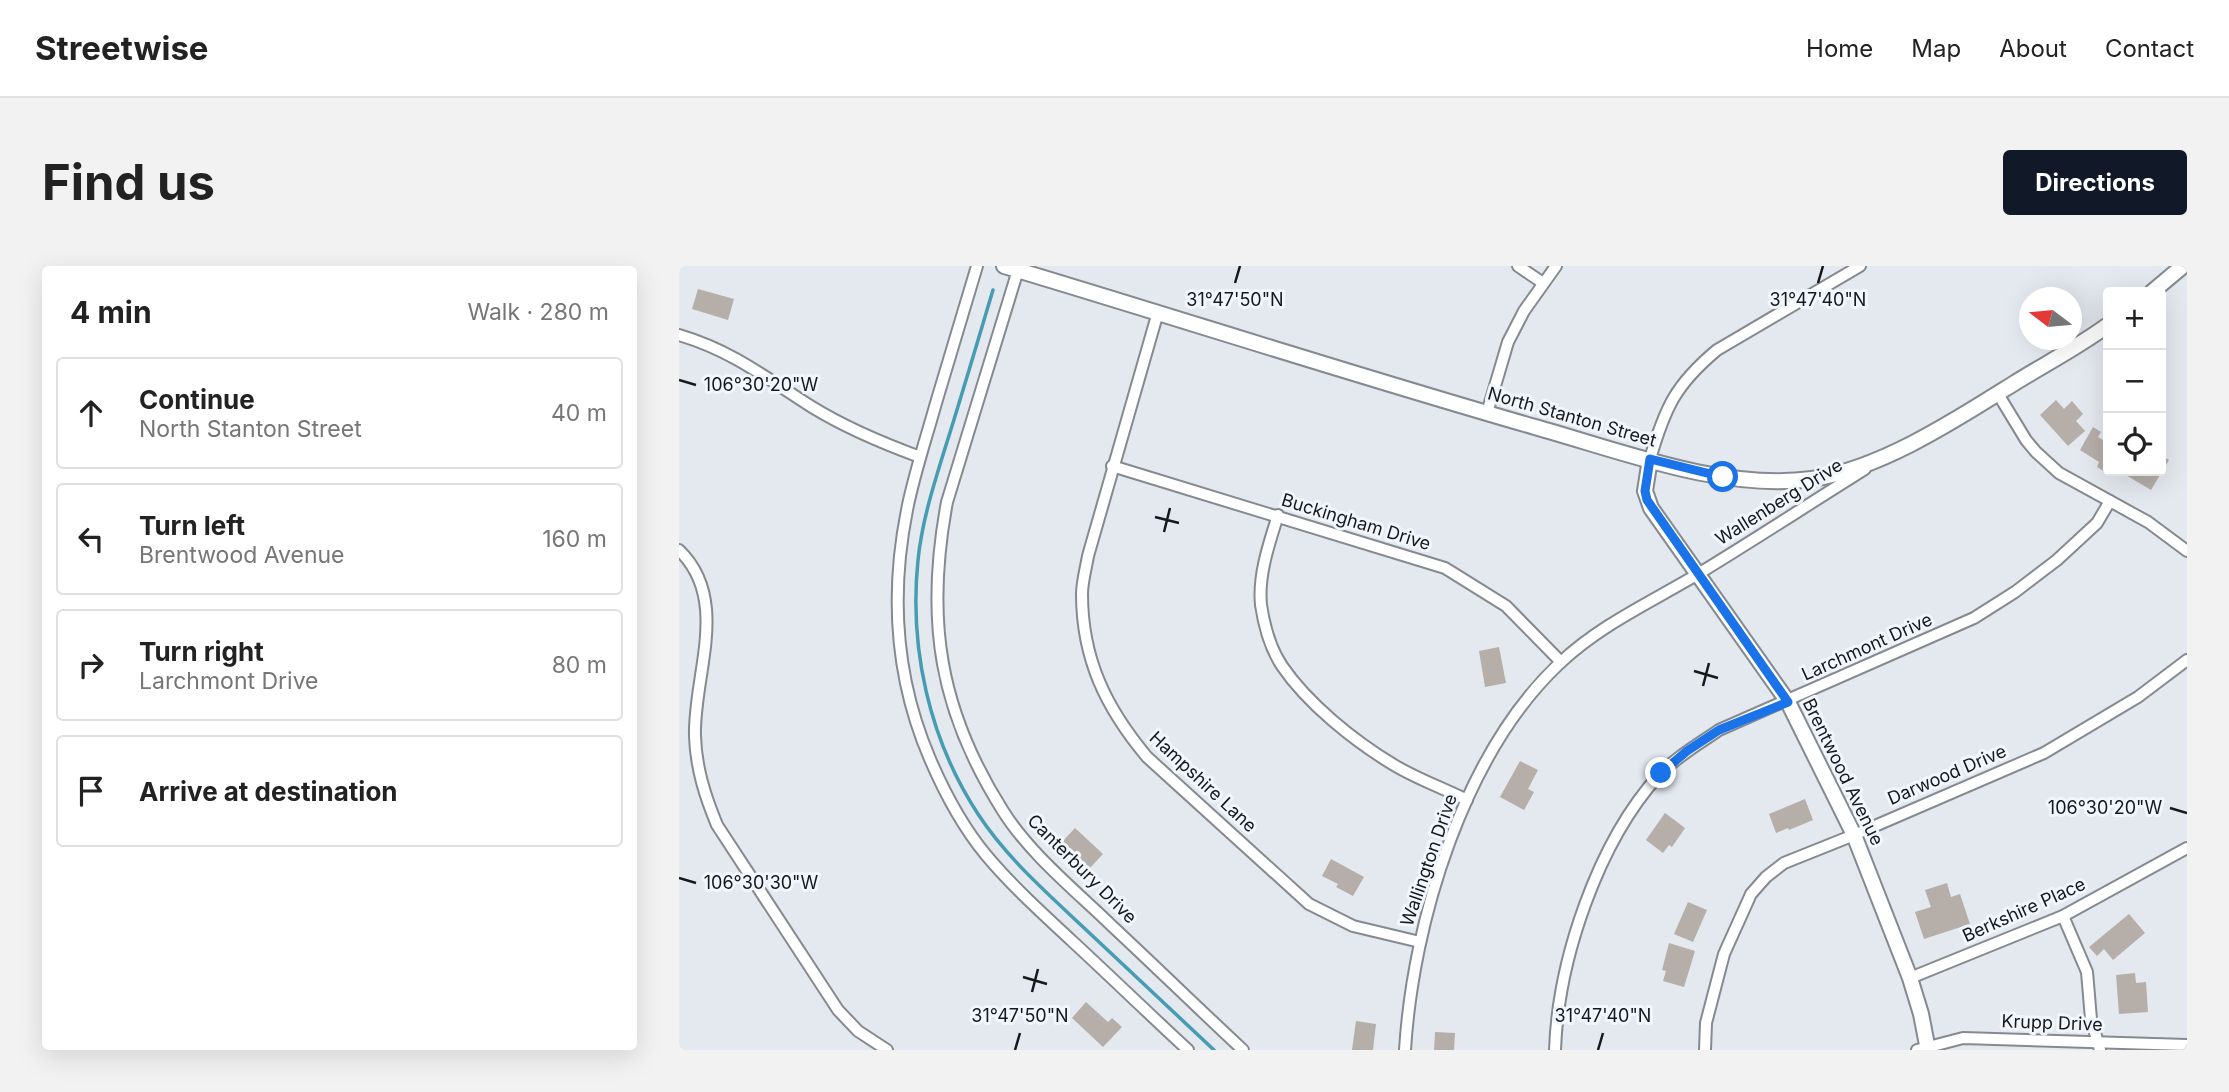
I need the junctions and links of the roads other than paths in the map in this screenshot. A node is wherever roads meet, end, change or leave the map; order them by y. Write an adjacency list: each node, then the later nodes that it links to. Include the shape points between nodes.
1 (977, 266): 14 (street)
2 (1518, 266): 7 (street)
3 (1556, 266): 7 (street)
4 (1860, 266): 15 (street, via 1700,364 1674,396)
5 (2183, 266): 8 (street)
6 (1019, 269): 9 (street, North Stanton Street); 37 (street, Canterbury Drive, via 947,502 940,539 936,599 948,695 962,735 1003,812 1039,856)
7 (1543, 283): 13 (street, via 1508,342)
8 (2158, 287)
9 (1158, 312): 13 (street, North Stanton Street); 17 (street, Hampshire Lane)
10 (2103, 329): 12 (street, North Stanton Street)
11 (679, 335): 14 (street, via 753,367 867,438)
12 (1998, 394): 16 (street, North Stanton Street); 18 (street, via 2026,440 2048,464)
13 (1487, 413): 15 (street, North Stanton Street)
14 (920, 457): 36 (street, via 901,540 897,622 911,707 939,781 960,820 1016,889)
15 (1650, 459): 16 (street, North Stanton Street, via 1757,481 1843,473); 22 (street, Brentwood Avenue, via 1647,500)
16 (1879, 460): 22 (street, Wallenberg Drive)
17 (1112, 466): 19 (street, Buckingham Drive); 30 (street, Hampshire Lane, via 1082,592 1091,663 1114,714 1147,757 1309,904 1353,926)
18 (2111, 501): 21 (street); 25 (street, Larchmont Drive, via 2097,523 2067,551 1985,611)
19 (1277, 515): 24 (street, Buckingham Drive, via 1445,568 1506,606); 26 (street, via 1263,570 1261,603 1268,636 1281,664 1306,695 1367,748)
20 (679, 550): 35 (street, via 696,571 705,600 707,629 694,734 698,769 716,825 838,1010 858,1031)
21 (2187, 551)
22 (1698, 574): 24 (street, Wallington Drive, via 1599,631); 25 (street, Brentwood Avenue)
23 (2187, 660): 27 (street, Darwood Drive, via 2138,697 2044,752)
24 (1560, 662): 26 (street, Wallington Drive, via 1513,717)
25 (1788, 702): 27 (street, Brentwood Avenue); 39 (street, Larchmont Drive, via 1719,730 1687,751 1631,809 1583,913 1562,992)
26 (1467, 800): 30 (street, Wallington Drive)
27 (1854, 835): 31 (street, Brentwood Avenue); 40 (street, Darwood Drive, via 1784,863 1751,894 1713,989)
28 (2187, 848): 29 (street, Berkshire Place)
29 (2063, 916): 31 (street, Berkshire Place); 33 (street, via 2087,972)
30 (1420, 942): 38 (street, Wallington Drive)
31 (1910, 978): 34 (street, Brentwood Avenue)
32 (2187, 1045): 33 (street, Krupp Drive)
33 (2099, 1046): 34 (street, Krupp Drive, via 1963,1038)
34 (1925, 1049)
35 (887, 1050)
36 (1188, 1050)
37 (1243, 1050)
38 (1405, 1050)
39 (1555, 1050)
40 (1705, 1050)

